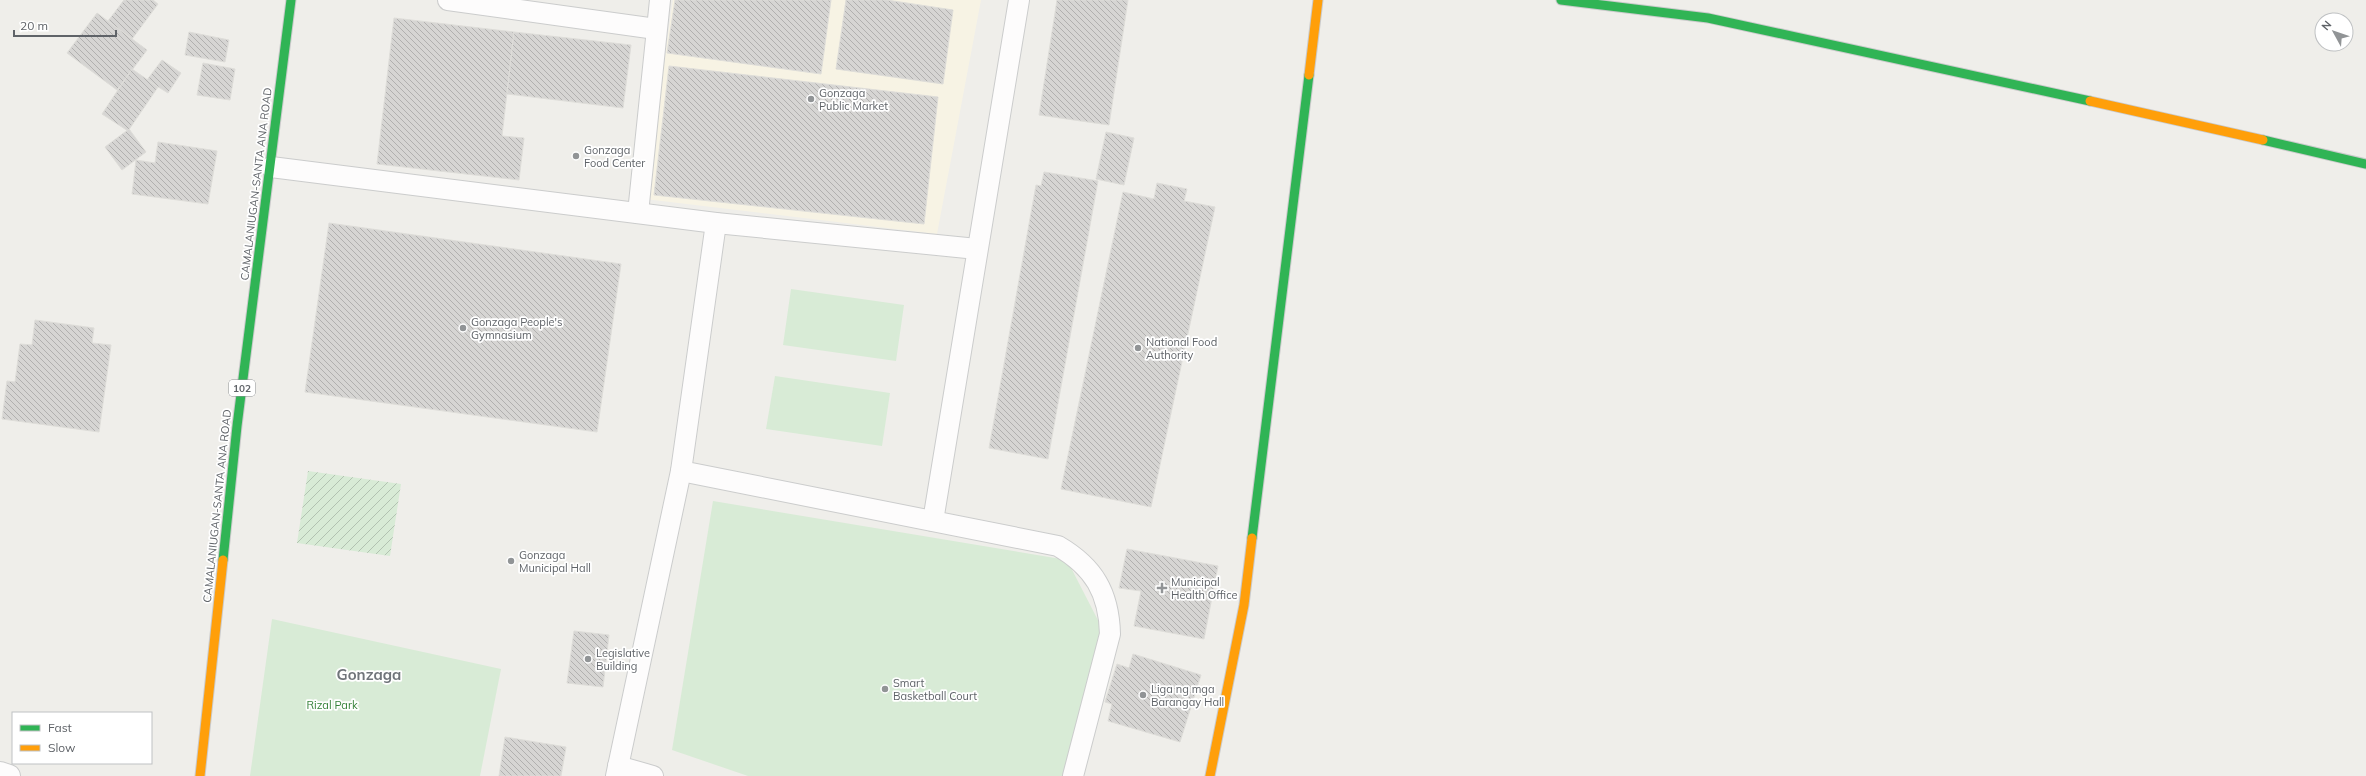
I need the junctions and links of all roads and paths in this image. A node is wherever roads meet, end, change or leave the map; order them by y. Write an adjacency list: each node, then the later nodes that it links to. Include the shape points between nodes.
1 (291, 0): 9 (street, CAMALANIUGAN-SANTA ANA ROAD / 102)
2 (448, 0): 7 (lane)
3 (660, 0): 7 (lane)
4 (1019, 0): 12 (lane)
5 (1318, 0): 21 (street, via 1244,605)
6 (1561, 0): 8 (street, via 1708,18 2178,120)
7 (656, 29): 10 (lane)
8 (2366, 164)
9 (271, 167): 10 (lane); 18 (street, CAMALANIUGAN-SANTA ANA ROAD / 102, via 237,426)
10 (638, 213): 11 (lane)
11 (716, 223): 12 (lane); 13 (lane)
12 (977, 249): 14 (lane)
13 (681, 471): 14 (lane); 15 (lane)
14 (933, 521): 20 (lane, via 1058,546 1073,555 1098,583 1110,613 1110,634)
15 (617, 771): 19 (lane)
16 (0, 773): 17 (street)
17 (10, 776)
18 (200, 776)
19 (653, 776)
20 (1073, 776)
21 (1210, 776)

